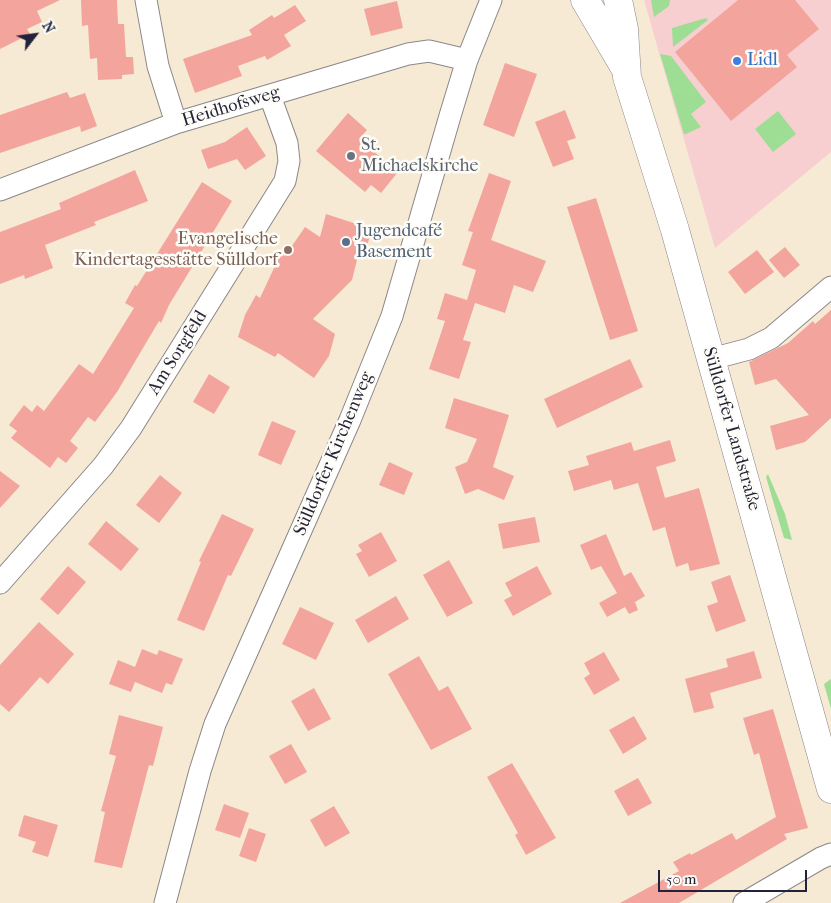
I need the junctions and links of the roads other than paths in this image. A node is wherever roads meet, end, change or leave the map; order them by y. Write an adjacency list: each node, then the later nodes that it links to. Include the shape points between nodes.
1 (146, 0): 8 (street, via 158,66)
2 (491, 0): 5 (street, Sülldorfer Kirchenweg)
3 (585, 0): 6 (main road, Sülldorfer Landstraße)
4 (618, 0): 6 (main road, Sülldorfer Landstraße, via 624,29)
5 (467, 60): 7 (street, Heidhofsweg, via 429,51 408,54); 15 (street, Sülldorfer Kirchenweg, via 392,316 350,420 215,724)
6 (625, 70): 11 (main road, Sülldorfer Landstraße)
7 (270, 96): 8 (street, Heidhofsweg); 12 (street, Am Sorgfeld, via 287,143 289,161 285,181 131,428 103,466)
8 (176, 123): 9 (street, Heidhofsweg)
9 (0, 190)
10 (831, 287): 11 (street, via 771,338 749,349)
11 (711, 359): 13 (main road, Sülldorfer Landstraße)
12 (0, 583)
13 (831, 789)
14 (831, 854): 16 (street)
15 (165, 903)
16 (744, 903)

